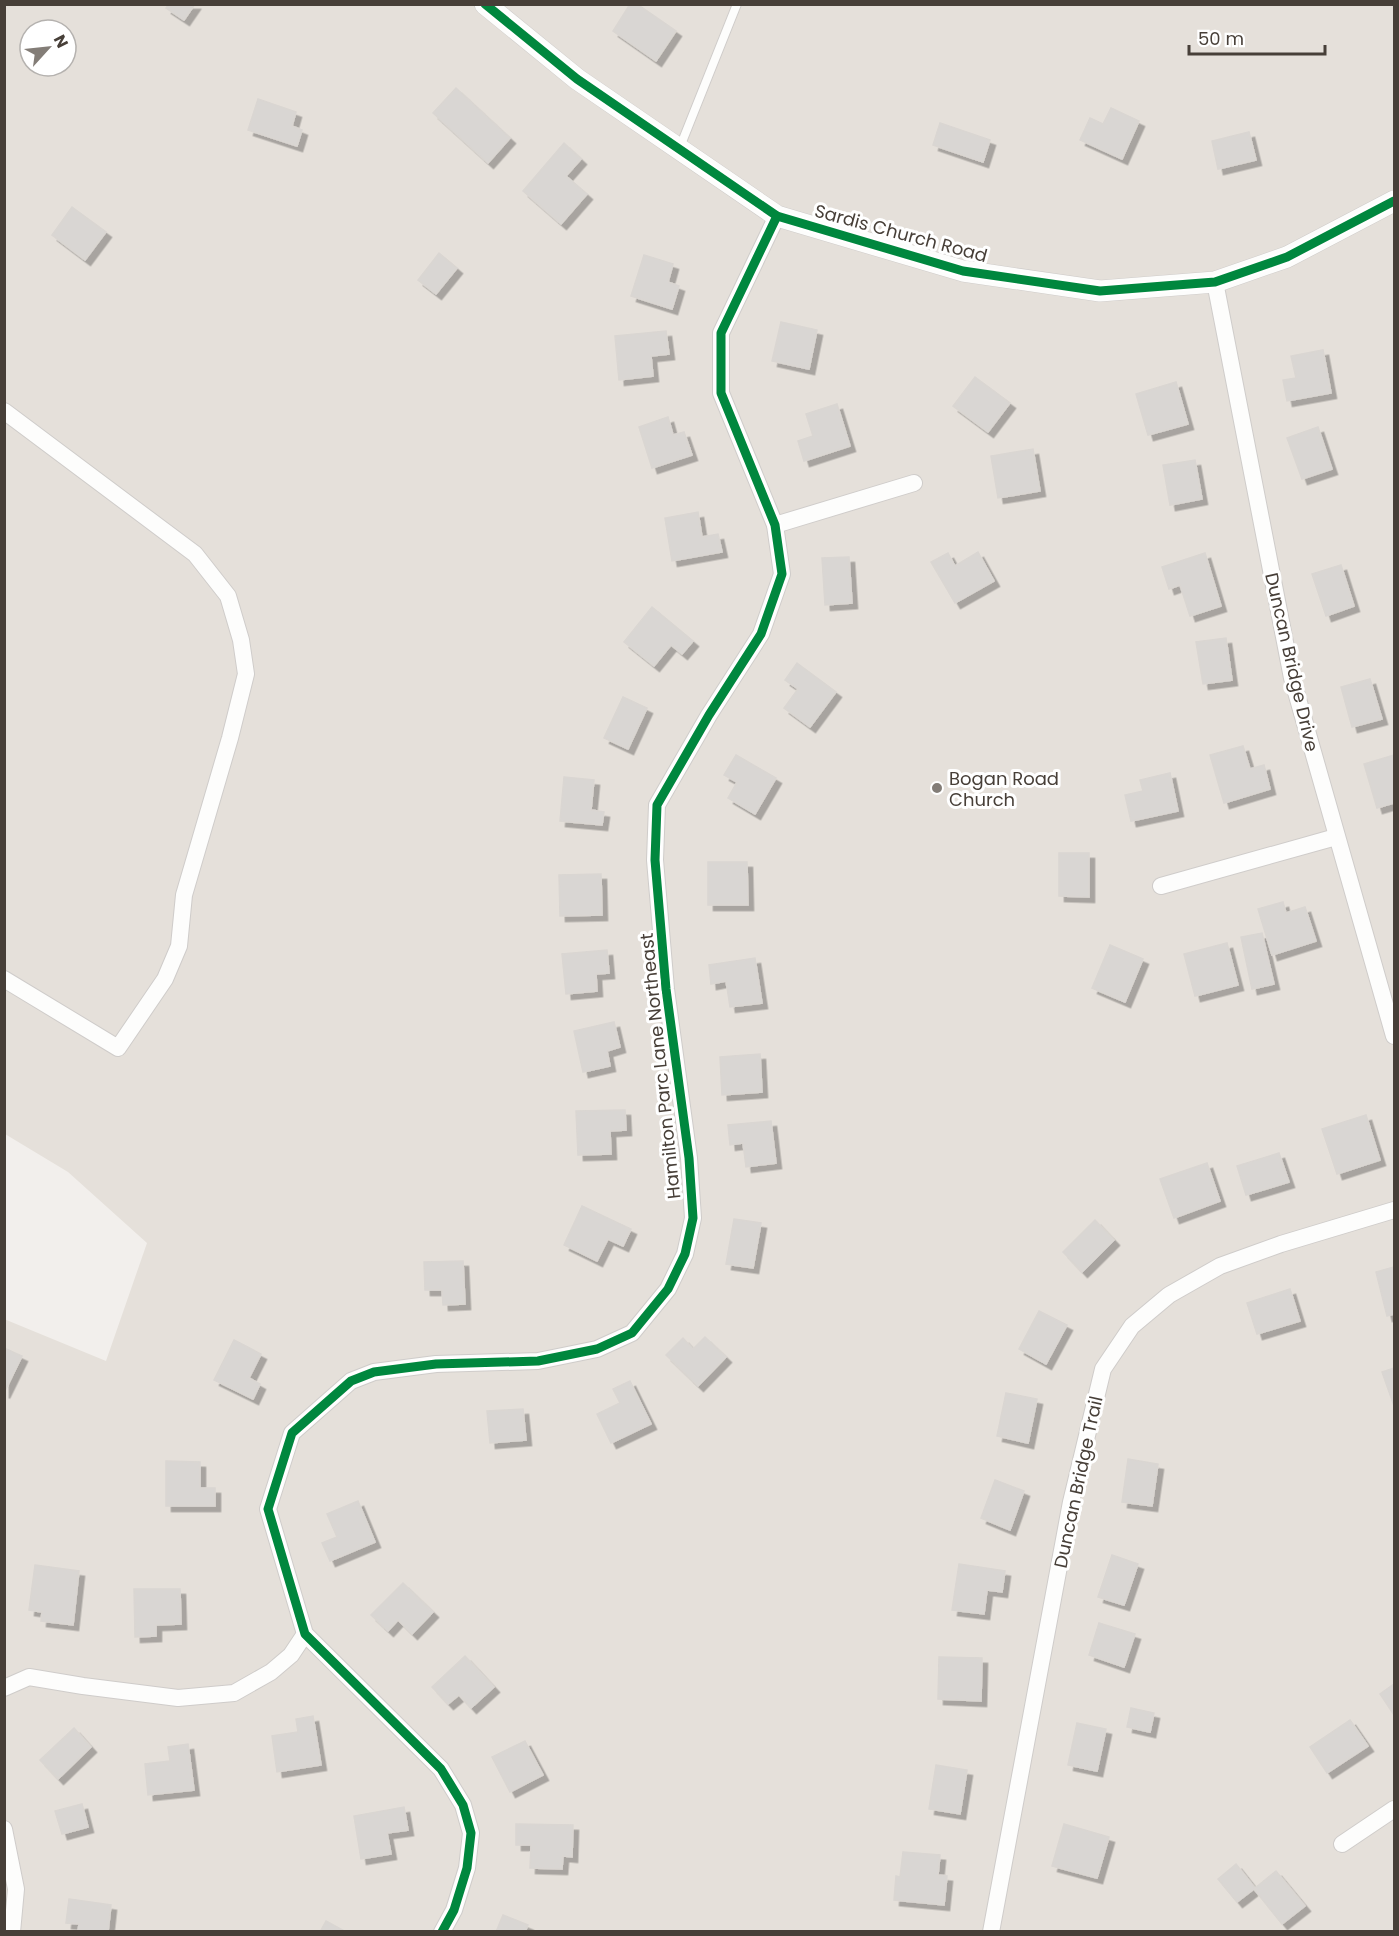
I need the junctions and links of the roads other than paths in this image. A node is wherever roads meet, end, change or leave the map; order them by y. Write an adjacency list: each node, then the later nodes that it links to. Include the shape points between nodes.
1 (485, 4): 3 (street, Sardis Church Road, via 577,79)
2 (737, 4): 3 (lane)
3 (680, 148): 5 (street, Sardis Church Road)
4 (1395, 201): 6 (street, Sardis Church Road, via 1287,256)
5 (777, 216): 6 (street, Sardis Church Road, via 963,271 1088,290); 9 (street, Hamilton Parc Lane Northeast, via 721,333 721,393)
6 (1215, 282): 10 (street, Duncan Bridge Drive, via 1292,678)
7 (4, 411): 12 (street, via 195,554 228,596 242,640 246,674 184,895 179,946 165,979 118,1048)
8 (914, 483): 9 (street)
9 (775, 525): 15 (street, Hamilton Parc Lane Northeast, via 782,574 761,634 657,805 655,860 666,989 689,1158 693,1218 685,1254 668,1289 632,1333 597,1349 538,1360 436,1364 374,1372 351,1381 292,1432 268,1509)
10 (1336, 837): 11 (street); 13 (street, Duncan Bridge Drive)
11 (1161, 886)
12 (4, 979)
13 (1395, 1036)
14 (1395, 1210): 22 (street, Duncan Bridge Trail, via 1220,1266 1169,1295 1132,1326 1103,1369 1071,1502)
15 (305, 1634): 16 (street, via 271,1672 234,1693 178,1698 29,1677); 21 (street, Hamilton Parc Lane Northeast, via 441,1769 463,1805 471,1833 467,1868 454,1910)
16 (4, 1688)
17 (1395, 1809): 19 (street)
18 (4, 1829): 20 (street, via 16,1889)
19 (1342, 1844)
20 (12, 1932)
21 (442, 1932)
22 (991, 1932)

